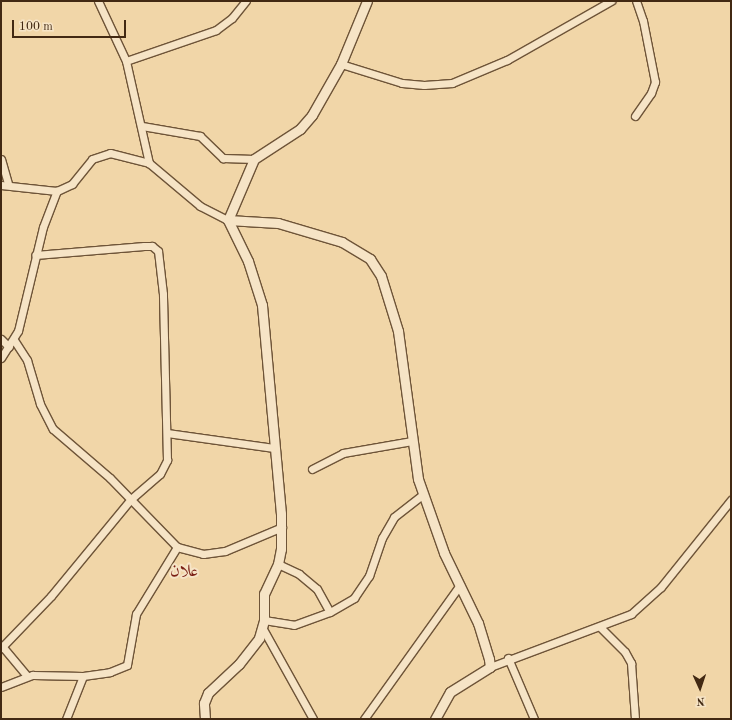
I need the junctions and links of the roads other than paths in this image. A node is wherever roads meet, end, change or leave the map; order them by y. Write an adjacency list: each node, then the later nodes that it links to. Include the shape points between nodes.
1 (98, 1): 6 (street)
2 (246, 1): 6 (street, via 232,18 216,30)
3 (367, 1): 7 (street)
4 (611, 1): 7 (street, via 508,60 452,83 402,83)
5 (636, 1): 8 (street, via 643,21 655,82 651,94)
6 (126, 61): 9 (street)
7 (341, 64): 11 (street, via 307,122)
8 (635, 116)
9 (142, 126): 11 (street, via 200,136 223,158); 12 (street)
10 (1, 159): 13 (street)
11 (254, 159): 15 (street)
12 (149, 163): 14 (street, via 120,153 101,154 86,164 72,184); 15 (street, via 200,206)
13 (4, 184): 14 (street)
14 (57, 191): 16 (street)
15 (228, 220): 22 (street, via 269,221 294,227 342,242 370,259 381,276 396,322); 23 (street, via 248,261 262,305)
16 (35, 255): 18 (street); 21 (street, via 144,246 152,246 158,251)
17 (1, 339): 19 (street)
18 (14, 340): 19 (street); 26 (street, via 27,360 40,404 53,429)
19 (9, 347): 20 (street)
20 (1, 358)
21 (167, 433): 23 (street); 26 (street, via 166,466)
22 (412, 441): 24 (street, via 343,453); 25 (street)
23 (274, 448): 28 (street)
24 (312, 469)
25 (423, 494): 31 (street, via 444,553); 32 (street, via 394,517 360,592)
26 (131, 499): 29 (street); 35 (street, via 51,596)
27 (731, 500): 34 (street, via 650,598 631,614)
28 (282, 527): 29 (street, via 221,552 198,553); 30 (street)
29 (177, 547): 39 (street, via 136,614 125,667)
30 (278, 564): 32 (street, via 299,574 317,589); 33 (street, via 264,594)
31 (460, 585): 37 (street, via 478,622); 44 (street)
32 (330, 612): 33 (street, via 294,625)
33 (263, 625): 42 (street, via 251,651 208,693 204,703); 43 (street)
34 (600, 627): 36 (street); 47 (street, via 625,652 631,663)
35 (2, 647): 38 (street)
36 (508, 658): 37 (street); 46 (street)
37 (490, 667): 45 (street, via 450,692)
38 (27, 676): 39 (street); 40 (street)
39 (83, 676): 41 (street)
40 (1, 687)
41 (66, 719)
42 (205, 719)
43 (313, 719)
44 (364, 719)
45 (435, 719)
46 (534, 719)
47 (635, 719)

